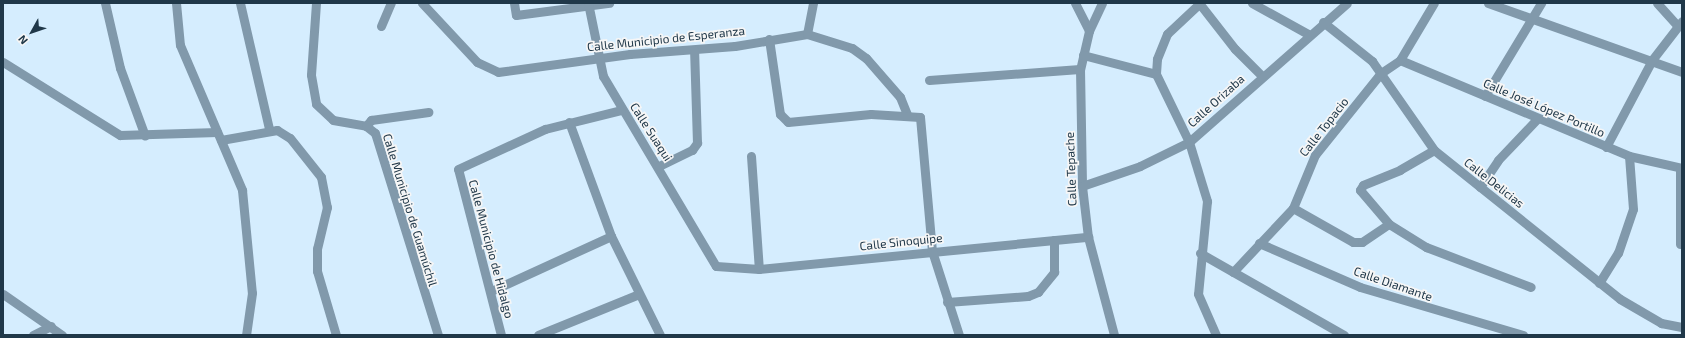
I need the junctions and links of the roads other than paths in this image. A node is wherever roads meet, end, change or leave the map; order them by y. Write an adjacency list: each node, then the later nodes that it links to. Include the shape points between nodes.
1 (105, 3): 48 (street, via 120,68)
2 (176, 3): 49 (street, via 180,45)
3 (240, 3): 47 (street)
4 (316, 3): 46 (street, Calle Municipio de Guamúchil, via 311,75 316,104 333,120)
5 (391, 3): 23 (street)
6 (422, 3): 30 (street, Calle Municipio de Esperanza, via 477,62 490,71)
7 (514, 3): 19 (street, via 516,15)
8 (609, 3): 19 (street)
9 (813, 3): 25 (street)
10 (1076, 3): 24 (street)
11 (1102, 3): 24 (street, Calle Tepache)
12 (1199, 3): 37 (street, via 1167,34 1157,59); 38 (street, via 1235,49)
13 (1252, 3): 26 (street)
14 (1347, 3): 21 (street, Calle Orizaba)
15 (1434, 3): 31 (street)
16 (1488, 3): 20 (street)
17 (1541, 3): 20 (street)
18 (1657, 3): 22 (street)
19 (588, 5): 30 (street, Calle Suaqui)
20 (1534, 19): 32 (street); 40 (street)
21 (1323, 22): 26 (street, Calle Orizaba); 36 (street, Calle Delicias, via 1372,61)
22 (1680, 24): 32 (street)
23 (381, 26)
24 (1089, 31): 29 (street, Calle Tepache)
25 (807, 34): 27 (street, Calle Municipio de Esperanza); 43 (street, Calle Municipio de Esperanza, via 852,48 866,58 900,97)
26 (1308, 34): 38 (street, Calle Orizaba)
27 (769, 39): 28 (street, Calle Municipio de Esperanza); 43 (street, via 780,114 788,122)
28 (694, 50): 30 (street, Calle Municipio de Esperanza); 55 (street, via 697,143 692,150)
29 (1083, 55): 34 (street, Calle Tepache); 37 (street)
30 (597, 58): 41 (street, Calle Suaqui)
31 (1400, 60): 36 (street, Calle Topacio); 40 (street, Calle José López Portillo)
32 (1652, 60): 35 (street); 51 (street)
33 (3, 62): 48 (street, via 114,133)
34 (1080, 69): 39 (street); 57 (street, Calle Tepache)
35 (1682, 72)
36 (1381, 73): 52 (street, Calle Delicias); 59 (street, Calle Topacio, via 1315,155)
37 (1156, 74): 50 (street)
38 (1262, 76): 50 (street, Calle Orizaba, via 1218,119)
39 (929, 80)
40 (1485, 96): 44 (street, Calle José López Portillo)
41 (621, 110): 45 (street); 55 (street, Calle Suaqui)
42 (428, 112): 46 (street, via 371,120)
43 (908, 114): 66 (street, via 920,117)
44 (1537, 119): 51 (street, Calle José López Portillo); 58 (street, via 1498,160)
45 (570, 122): 61 (street); 73 (street, Calle Municipio de Hidalgo, via 532,134 458,169)
46 (366, 126): 83 (street, Calle Municipio de Guamúchil, via 378,139)
47 (269, 129): 49 (street); 82 (street, via 290,138 325,187 327,207 316,266)
48 (145, 136): 49 (street)
49 (219, 136): 81 (street, via 238,174 245,208 252,293)
50 (1189, 142): 57 (street, Calle Orizaba, via 1140,166); 67 (street, via 1207,201)
51 (1606, 147): 54 (street, Calle José López Portillo)
52 (1434, 150): 58 (street, Calle Delicias); 60 (street, via 1400,170 1363,185 1360,190)
53 (751, 156): 69 (street)
54 (1629, 156): 56 (street, Calle José López Portillo); 71 (street, via 1633,209 1618,253)
55 (659, 166): 68 (street, Calle Suaqui)
56 (1681, 168): 65 (street)
57 (1082, 186): 62 (street, Calle Tepache)
58 (1480, 187): 71 (street, Calle Delicias)
59 (1293, 208): 60 (street, via 1353,242 1362,242); 64 (street, Calle Topacio)
60 (1389, 224): 72 (street, via 1426,247)
61 (611, 236): 73 (street); 75 (street)
62 (1088, 237): 63 (street, Calle Sinoquipe); 88 (street, Calle Tepache)
63 (1054, 240): 66 (street, Calle Sinoquipe); 76 (street, via 1054,272 1038,292 1028,296)
64 (1259, 243): 70 (street, Calle Topacio); 91 (street, Calle Diamante, via 1360,287)
65 (1680, 244)
66 (932, 251): 69 (street, Calle Sinoquipe); 76 (street)
67 (1200, 253): 70 (street); 89 (street, via 1198,294)
68 (716, 266): 69 (street, Calle Sinoquipe)
69 (759, 269)
70 (1233, 272): 90 (street)
71 (1599, 283): 78 (street, Calle Delicias, via 1656,320)
72 (1531, 287)
73 (491, 291): 84 (street, Calle Municipio de Hidalgo)
74 (3, 294): 77 (street)
75 (639, 294): 85 (street); 86 (street)
76 (948, 302): 87 (street)
77 (51, 326): 79 (street); 80 (street)
78 (1682, 327)
79 (33, 335)
80 (62, 335)
81 (246, 335)
82 (336, 335)
83 (438, 335)
84 (501, 335)
85 (538, 335)
86 (660, 335)
87 (959, 335)
88 (1114, 335)
89 (1216, 335)
90 (1344, 335)
91 (1523, 335)

